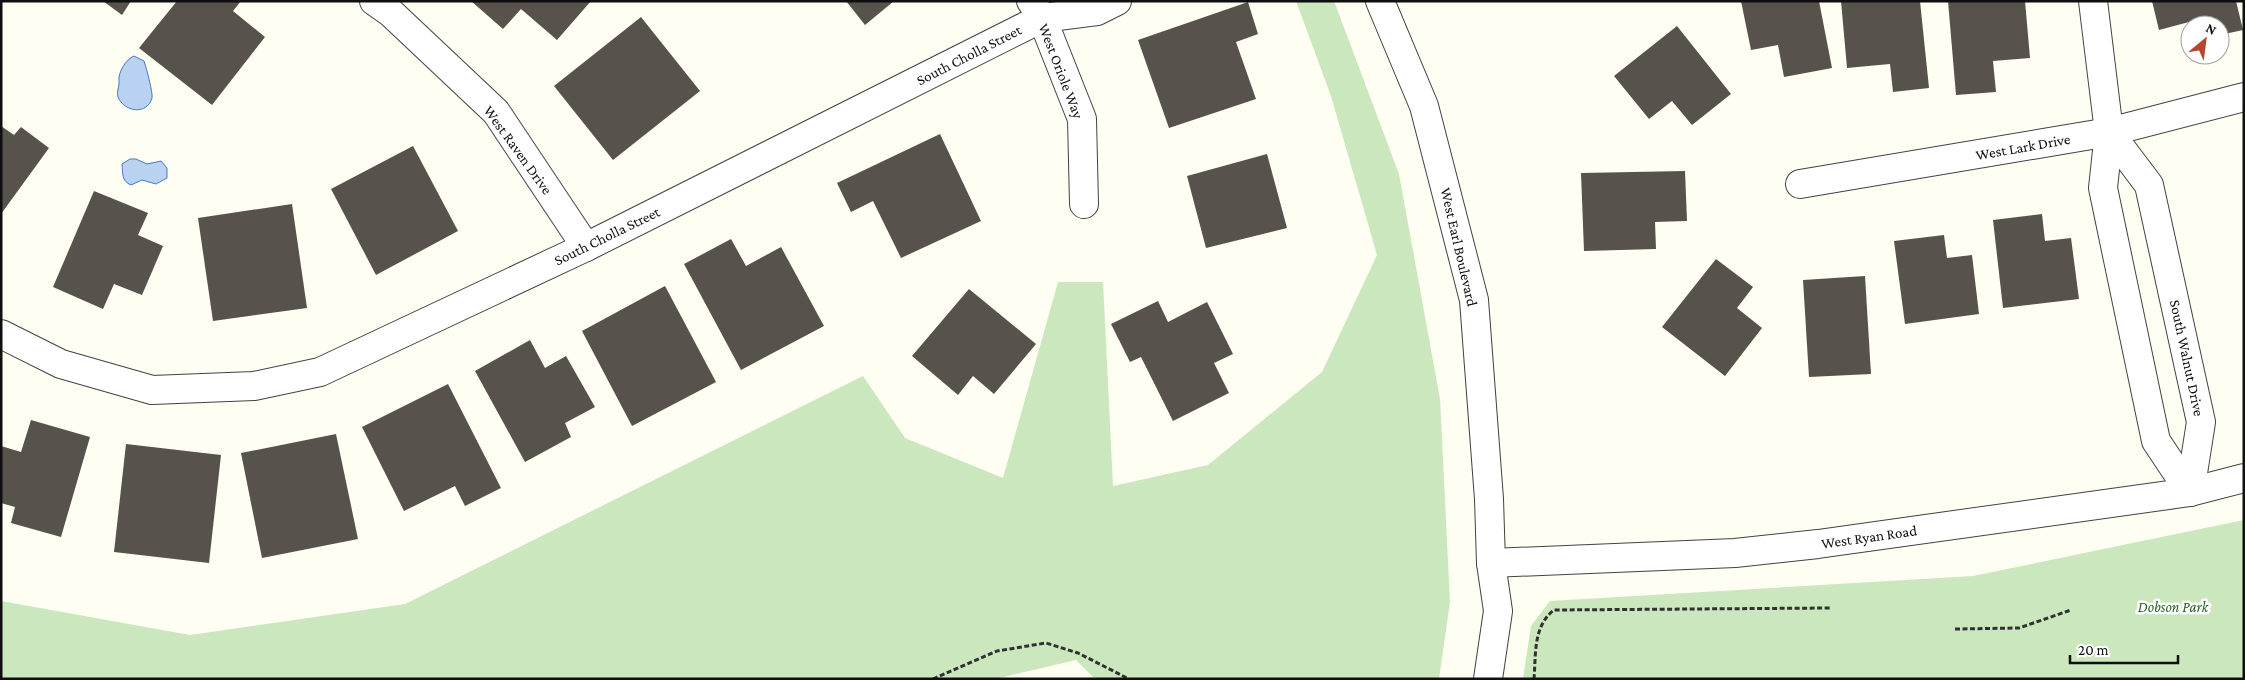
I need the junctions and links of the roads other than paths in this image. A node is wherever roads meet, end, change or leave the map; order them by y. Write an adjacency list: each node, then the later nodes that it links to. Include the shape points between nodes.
1 (374, 1): 10 (street, West Raven Drive, via 391,13 496,112)
2 (1117, 1): 5 (street, South Cholla Street, via 1097,11)
3 (1380, 1): 14 (street, West Earl Boulevard, via 1424,106 1474,300)
4 (2093, 1): 7 (street)
5 (1042, 7): 9 (street, West Oriole Way, via 1082,119); 10 (street, South Cholla Street)
6 (2244, 97): 7 (street, West Lark Drive)
7 (2109, 132): 8 (street, West Lark Drive); 13 (street, via 2102,188 2156,441); 13 (street, South Walnut Drive, via 2149,185 2201,422)
8 (1800, 184)
9 (1084, 204)
10 (586, 247): 11 (street, South Cholla Street, via 320,372 254,386 152,390 61,364)
11 (1, 334)
12 (2244, 478): 13 (street, West Ryan Road)
13 (2190, 492): 14 (street, West Ryan Road, via 1735,553)
14 (1491, 563): 15 (street, West Earl Boulevard, via 1498,611)
15 (1488, 679)

